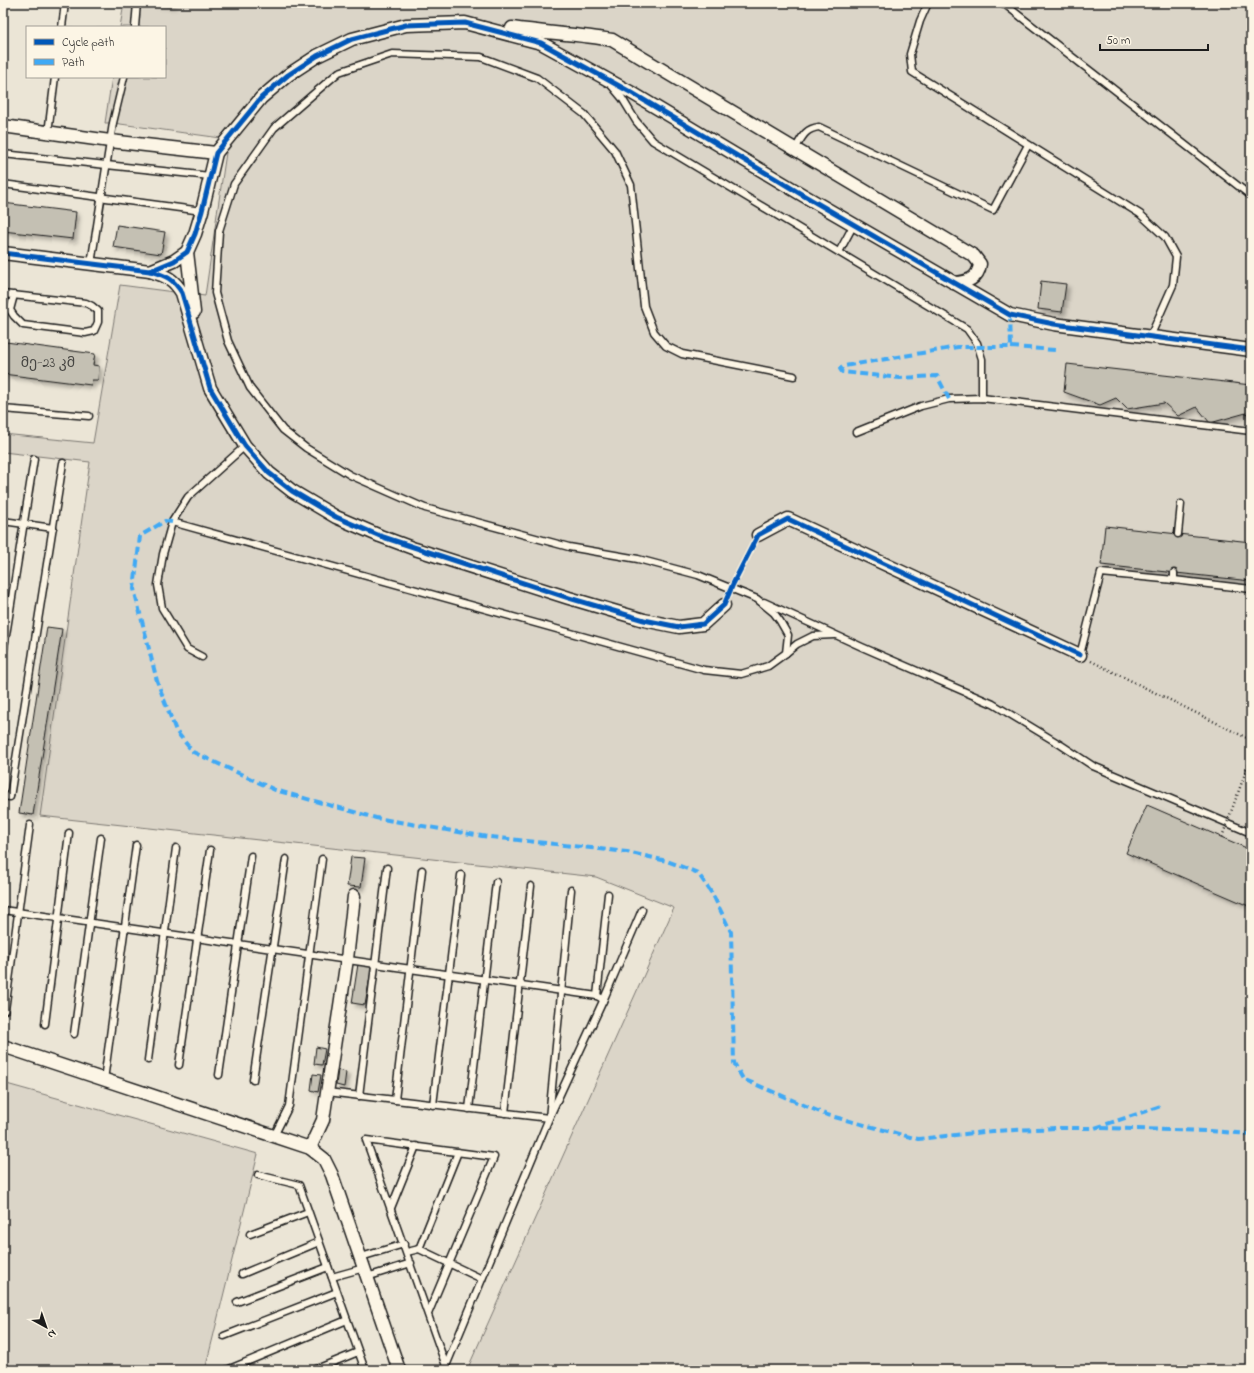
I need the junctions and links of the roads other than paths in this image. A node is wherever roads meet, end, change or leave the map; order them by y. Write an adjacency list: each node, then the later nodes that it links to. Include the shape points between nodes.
1 (65, 3): 6 (lane)
2 (137, 3): 7 (lane)
3 (928, 3): 14 (lane, via 910,54 912,72)
4 (1003, 3): 21 (lane)
5 (465, 23): 10 (street, via 542,43); 15 (street, via 612,40); 16 (street, via 406,25 352,39 317,56 288,75 261,98)
6 (62, 26)
7 (135, 26)
8 (55, 78): 12 (lane)
9 (124, 78): 13 (lane)
10 (604, 78): 24 (street); 26 (lane, via 653,141)
11 (3, 126): 12 (street)
12 (48, 133): 13 (street)
13 (110, 141): 16 (street); 18 (lane)
14 (1028, 145): 15 (lane, via 993,210 819,127 811,128 804,134); 34 (lane, via 1140,214 1165,237 1176,257 1173,285)
15 (795, 149): 30 (street, via 974,256 980,264 979,272 972,279)
16 (216, 153): 19 (street)
17 (3, 154): 18 (lane)
18 (106, 165): 19 (lane); 22 (lane)
19 (210, 176): 23 (street)
20 (3, 184): 22 (lane)
21 (1251, 196)
22 (101, 197): 23 (lane); 28 (lane)
23 (202, 211): 25 (street)
24 (854, 224): 26 (lane); 30 (street)
25 (187, 252): 29 (street, via 174,261); 33 (street, via 194,311)
26 (839, 252): 37 (lane, via 967,329 977,343 982,359)
27 (3, 254): 28 (street)
28 (91, 264): 29 (street)
29 (150, 271): 33 (street, via 167,276 176,283)
30 (954, 283): 34 (street, via 1010,315 1054,324)
31 (3, 294): 32 (lane)
32 (14, 295): 32 (lane, via 86,303 98,311 98,322 94,331 84,333 23,325 10,310)
33 (193, 327): 42 (street, via 210,388)
34 (1150, 337): 35 (street)
35 (1251, 350)
36 (794, 376): 55 (lane, via 682,354 666,346 654,332 644,306 631,185 615,151 584,114 537,78 481,57 392,54 339,72 274,128 234,184 220,232 215,294 228,341 250,388 283,430 306,448 350,475 425,508 569,547 638,559 698,575)
37 (982, 398): 40 (lane); 41 (lane, via 949,399 921,406)
38 (3, 409): 39 (lane)
39 (89, 416)
40 (1251, 431)
41 (856, 432)
42 (245, 446): 47 (lane, via 188,497); 56 (street, via 270,473 292,491 336,517 415,549 651,622 679,627 703,624)
43 (34, 459): 48 (lane)
44 (63, 463): 49 (lane)
45 (1181, 504): 50 (lane)
46 (3, 521): 48 (lane)
47 (172, 522): 58 (lane, via 704,670 741,674 768,666); 61 (lane, via 158,585 162,608 187,649)
48 (24, 524): 49 (lane); 59 (lane)
49 (53, 528): 62 (lane, via 10,797)
50 (1178, 534)
51 (758, 535): 60 (street, via 788,519)
52 (1174, 573): 53 (lane)
53 (1174, 580): 54 (lane); 60 (lane, via 1101,573)
54 (1251, 589)
55 (757, 599): 57 (lane); 58 (lane, via 774,613 788,635)
56 (724, 605)
57 (836, 635): 58 (lane, via 813,636); 64 (lane, via 993,704 1093,766)
58 (786, 653)
59 (3, 654)
60 (1080, 655)
61 (202, 657)
62 (3, 796)
63 (30, 825): 83 (lane)
64 (1251, 832)
65 (69, 833): 84 (lane)
66 (101, 838): 85 (lane)
67 (136, 845): 86 (lane)
68 (176, 848): 87 (lane)
69 (210, 850): 88 (lane)
70 (251, 856): 89 (lane)
71 (286, 859): 90 (lane)
72 (322, 859): 91 (lane)
73 (387, 868): 93 (lane)
74 (422, 870): 94 (lane)
75 (461, 875): 95 (lane)
76 (496, 882): 96 (lane)
77 (531, 886): 97 (lane)
78 (571, 890): 98 (lane)
79 (608, 894): 99 (lane)
80 (354, 896): 92 (street)
81 (3, 910): 83 (lane)
82 (642, 910): 100 (lane)
83 (18, 912): 84 (lane); 101 (lane)
84 (58, 917): 85 (lane); 102 (lane)
85 (89, 922): 86 (lane); 103 (lane)
86 (125, 927): 87 (lane); 108 (lane)
87 (165, 932): 88 (lane); 105 (lane)
88 (197, 937): 89 (lane); 106 (lane)
89 (239, 943): 90 (lane); 107 (lane)
90 (273, 948): 91 (lane); 109 (lane)
91 (310, 953): 92 (lane); 117 (lane, via 290,1106)
92 (347, 959): 93 (lane); 110 (street)
93 (375, 963): 94 (lane); 111 (lane)
94 (410, 968): 95 (lane); 112 (lane)
95 (449, 974): 96 (lane); 113 (lane)
96 (485, 979): 97 (lane); 114 (lane)
97 (520, 984): 98 (lane); 115 (lane)
98 (561, 990): 99 (lane); 116 (lane)
99 (597, 996): 100 (lane)
100 (603, 1001): 116 (lane)
101 (5, 1010)
102 (44, 1024)
103 (74, 1034)
104 (3, 1046): 108 (street)
105 (148, 1060)
106 (179, 1065)
107 (219, 1075)
108 (104, 1080): 117 (street)
109 (254, 1080)
110 (327, 1092): 111 (lane); 119 (street, via 323,1120)
111 (360, 1096): 112 (lane)
112 (395, 1100): 113 (lane)
113 (433, 1105): 114 (lane)
114 (469, 1109): 115 (lane)
115 (505, 1113): 116 (lane)
116 (549, 1118): 135 (lane)
117 (274, 1136): 119 (street)
118 (416, 1146): 120 (lane); 122 (lane); 122 (lane, via 366,1140)
119 (310, 1148): 132 (street, via 324,1159 332,1175)
120 (458, 1152): 127 (lane); 130 (lane, via 494,1157)
121 (258, 1175): 123 (lane, via 299,1184)
122 (391, 1208): 126 (lane)
123 (308, 1212): 124 (lane); 125 (lane)
124 (250, 1234)
125 (319, 1242): 131 (lane); 133 (lane)
126 (404, 1244): 128 (lane); 132 (lane)
127 (419, 1249): 128 (lane); 130 (lane)
128 (407, 1252): 129 (lane)
129 (411, 1263): 132 (lane); 138 (lane)
130 (450, 1264): 135 (lane); 138 (lane)
131 (328, 1267): 134 (lane); 137 (lane)
132 (364, 1267): 134 (lane); 145 (street)
133 (242, 1274)
134 (332, 1277): 136 (lane)
135 (482, 1279): 138 (lane, via 446,1366)
136 (337, 1292): 139 (lane); 140 (lane)
137 (237, 1302)
138 (428, 1314)
139 (347, 1320): 141 (lane); 142 (lane)
140 (224, 1336)
141 (358, 1352): 143 (lane); 144 (lane)
142 (227, 1370)
143 (314, 1370)
144 (365, 1370)
145 (399, 1370)

